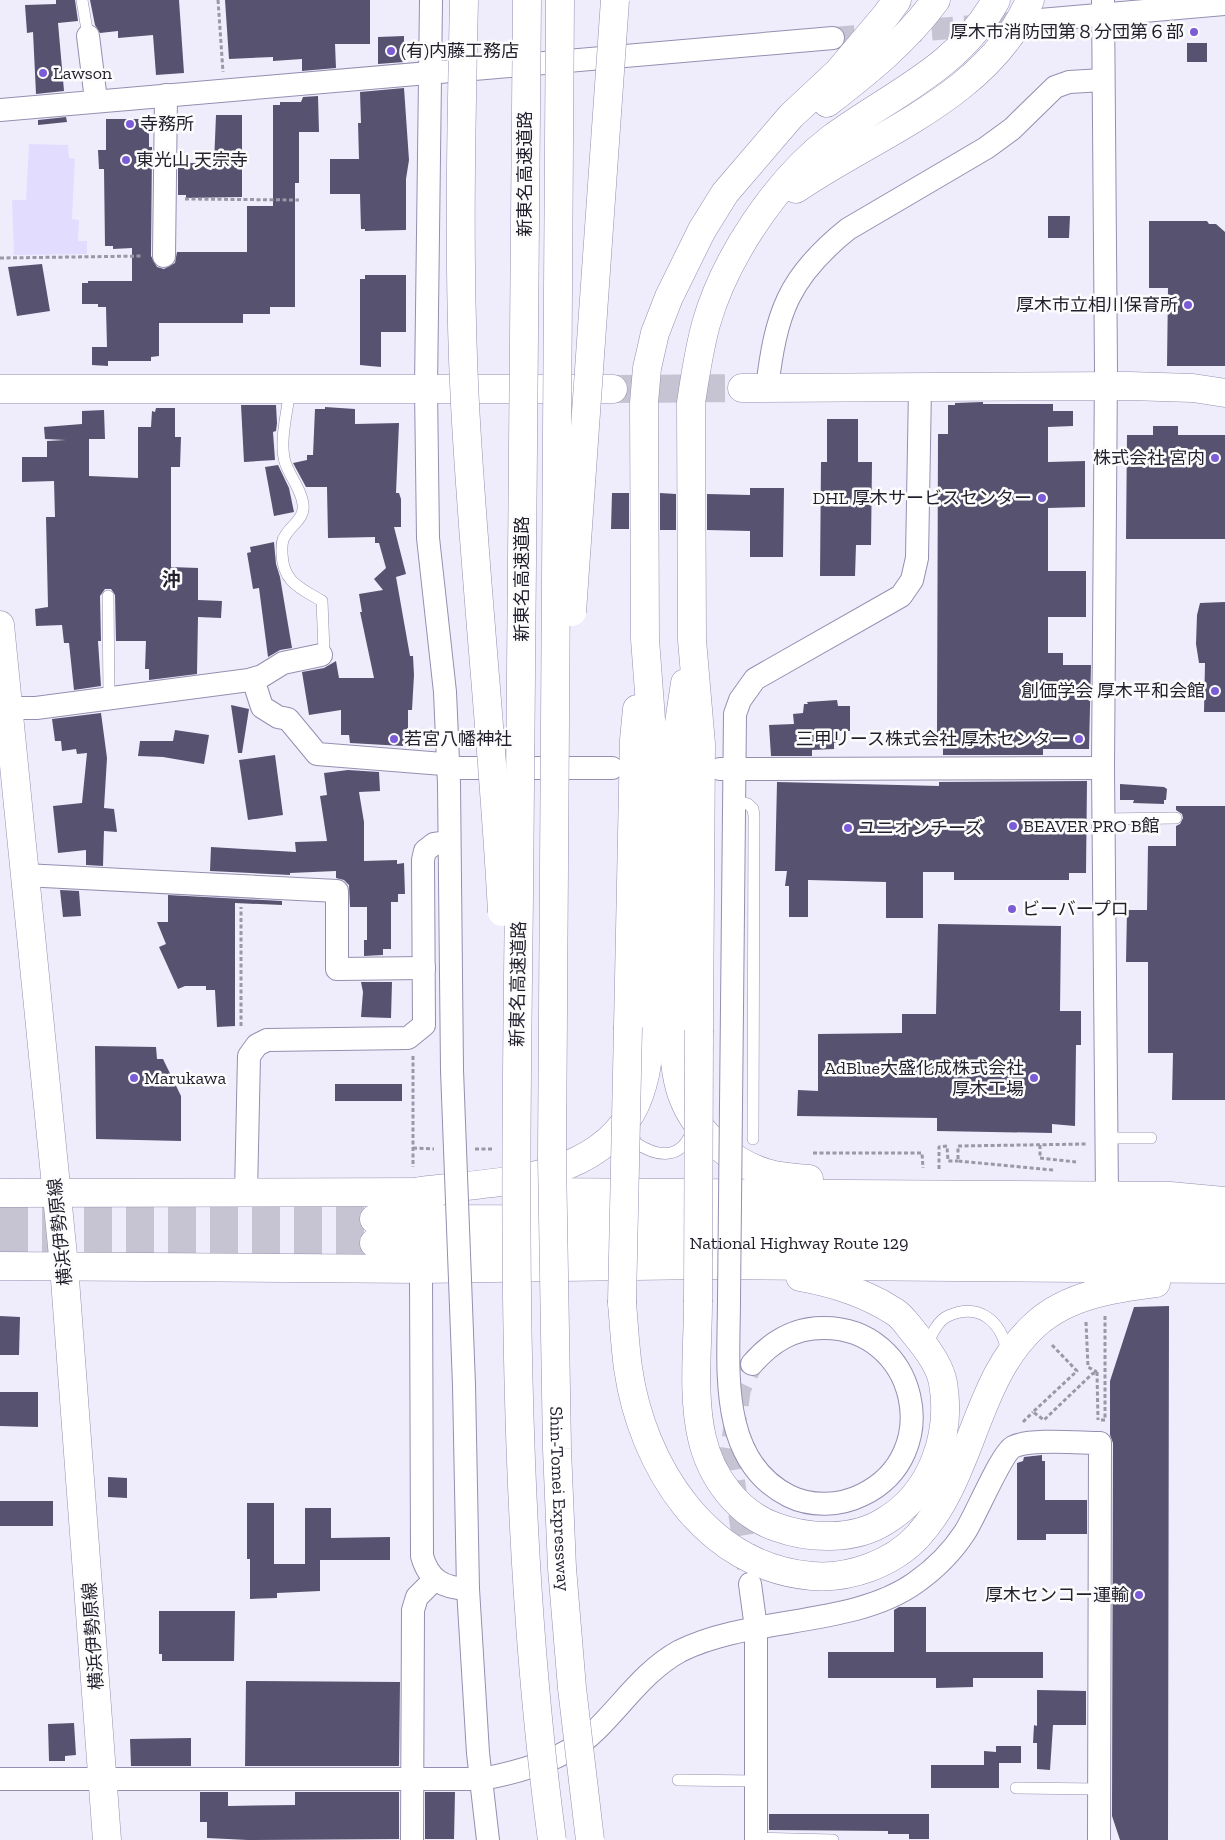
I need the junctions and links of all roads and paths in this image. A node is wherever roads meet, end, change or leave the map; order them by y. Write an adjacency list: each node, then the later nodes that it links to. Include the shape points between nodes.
1 (82, 0): 14 (lane)
2 (218, 0): 18 (path)
3 (431, 0): 16 (street)
4 (464, 0): 65 (main road, bridge, via 460,224 465,402 495,783)
5 (527, 0): 65 (main road, 新東名高速道路, bridge)
6 (560, 0): 64 (main road, 新東名高速道路, bridge)
7 (615, 0): 64 (main road, bridge, via 571,617 565,970)
8 (897, 0): 22 (main road, via 838,72 791,116)
9 (936, 0): 22 (main road, via 921,20 870,69)
10 (996, 0): 25 (main road, via 954,53 930,74 833,138 809,159 784,185)
11 (1225, 4): 12 (street)
12 (1103, 8): 13 (street); 17 (street)
13 (1035, 10): 25 (main road, via 965,83 818,173)
14 (88, 36): 20 (street)
15 (833, 38): 16 (street)
16 (430, 72): 18 (street); 30 (street)
17 (1104, 80): 28 (street); 31 (street, via 1069,82 1055,87 1012,129 986,148 848,228 835,239 804,272 789,295)
18 (224, 90): 19 (street)
19 (166, 95): 20 (street); 23 (street)
20 (96, 100): 21 (street)
21 (0, 110)
22 (751, 162): 38 (main road, via 702,230 669,297 655,333 647,368 644,403)
23 (165, 199): 24 (path); 26 (street)
24 (299, 200)
25 (757, 222): 39 (main road, via 731,264 707,323 696,368 692,403)
26 (164, 256): 27 (path)
27 (0, 258)
28 (1106, 386): 32 (main road); 35 (main road, via 1193,388); 47 (street)
29 (290, 388): 30 (main road); 33 (main road); 40 (lane, via 284,457 303,506 302,516 284,536 282,565 286,575 300,588 322,601 324,651)
30 (426, 388): 34 (main road); 44 (street, via 428,538 445,692)
31 (754, 388): 32 (main road)
32 (920, 388): 46 (street, via 917,558 912,580 900,596 755,678 735,714)
33 (0, 389)
34 (613, 390)
35 (1225, 393)
36 (108, 596): 42 (lane)
37 (0, 625): 43 (main road, 横浜伊勢原線)
38 (645, 639): 57 (main road, via 653,746 651,1032 648,1063 640,1094); 90 (main road, bridge, via 634,740 622,1303 628,1368 639,1416 654,1456 671,1486 698,1521 724,1544 760,1564 789,1574 826,1577 855,1572 889,1558 917,1537 938,1509 955,1482)
39 (692, 640): 58 (main road, via 676,743 673,1031 675,1067 682,1096); 89 (main road, bridge, via 701,744 697,1396 702,1438 714,1471 735,1502 763,1523 789,1532 822,1536 853,1534 885,1522 909,1502 929,1476 943,1442 943,1382)
40 (320, 655): 41 (street, via 283,663)
41 (253, 679): 42 (street); 44 (street, via 262,707 288,719 317,754 443,764)
42 (109, 698): 43 (street, via 36,708)
43 (4, 708): 52 (main road, 横浜伊勢原線)
44 (448, 768): 45 (street); 51 (street)
45 (612, 768)
46 (726, 768): 47 (street); 48 (street)
47 (1104, 768): 50 (street)
48 (733, 800): 60 (lane, via 748,804 754,816); 91 (street, bridge, via 730,1388 743,1451 758,1475 777,1490 794,1499 813,1503 831,1504 853,1499 874,1488 896,1466 910,1436 910,1400 893,1360 878,1346 847,1330 813,1328 781,1339)
49 (1176, 818): 50 (lane)
50 (1104, 819): 61 (street)
51 (449, 842): 54 (street, via 434,844 425,851); 97 (street, bridge, via 452,1070)
52 (24, 875): 53 (street); 73 (main road, 横浜伊勢原線)
53 (242, 886): 54 (street, via 337,891 337,969); 55 (path)
54 (424, 968): 56 (street, via 424,1025)
55 (241, 1026)
56 (414, 1035): 71 (path); 74 (street, via 408,1038 267,1040 257,1045 248,1056)
57 (630, 1114): 58 (lane, via 636,1143 660,1154 677,1152 687,1144); 71 (main road, via 589,1155 569,1166 536,1176)
58 (696, 1122): 75 (main road, via 738,1161 774,1175)
59 (1151, 1138): 61 (lane)
60 (753, 1139)
61 (1099, 1141): 62 (path); 76 (street)
62 (1040, 1145): 66 (path, via 958,1146); 67 (path, via 1040,1158)
63 (813, 1153): 68 (path, via 922,1153)
64 (552, 1157): 112 (main road, Shin-Tomei Expressway, bridge, via 556,1449 562,1568)
65 (516, 1158): 111 (main road, Shin-Tomei Expressway, bridge, via 527,1572)
66 (958, 1161): 69 (path, via 948,1161 947,1146 938,1147); 70 (path)
67 (1076, 1162)
68 (923, 1168)
69 (939, 1169)
70 (1057, 1170)
71 (417, 1179): 74 (main road); 75 (main road)
72 (0, 1193): 73 (main road)
73 (56, 1193): 74 (main road); 82 (main road, 横浜伊勢原線)
74 (246, 1193)
75 (963, 1193): 76 (main road)
76 (1106, 1195): 77 (main road)
77 (1225, 1201)
78 (1225, 1220): 79 (main road, National Highway Route 129, via 374,1231)
79 (1225, 1244)
80 (706, 1265): 83 (main road); 84 (main road); 89 (main road, via 824,1281 864,1294 897,1313)
81 (0, 1266): 82 (main road)
82 (64, 1266): 83 (main road); 100 (main road, 横浜伊勢原線)
83 (421, 1269): 95 (street, via 422,1556 424,1566)
84 (1225, 1269)
85 (1225, 1277): 90 (main road, via 1114,1288 1084,1297 1037,1323)
86 (1106, 1310): 93 (path, via 1105,1420)
87 (1086, 1321): 92 (path, via 1088,1367)
88 (1052, 1345): 92 (path, via 1077,1371 1034,1412 1044,1420)
89 (926, 1347): 90 (lane, via 934,1329 947,1316 967,1312 981,1314 994,1322 1004,1336)
90 (1008, 1356)
91 (752, 1364)
92 (1097, 1372): 93 (path)
93 (1098, 1420): 94 (path)
94 (1100, 1443): 98 (street, via 1026,1443 1013,1447 1003,1457 965,1532 942,1561 914,1584 857,1608); 106 (street)
95 (434, 1580): 97 (street, via 445,1587); 101 (street, via 417,1597 414,1610)
96 (750, 1584): 98 (street)
97 (468, 1589): 102 (street)
98 (756, 1628): 102 (street, via 704,1641 679,1652 634,1689 594,1733 559,1756); 104 (street)
99 (0, 1779): 100 (street)
100 (104, 1779): 101 (street); 108 (main road, 横浜伊勢原線)
101 (413, 1780): 102 (street); 109 (street)
102 (482, 1780): 110 (street)
103 (678, 1780): 104 (lane)
104 (756, 1781): 107 (street)
105 (1016, 1788): 106 (lane)
106 (1099, 1789): 114 (street)
107 (756, 1839): 113 (lane)
108 (107, 1840)
109 (412, 1840)
110 (488, 1840)
111 (552, 1840)
112 (590, 1840)
113 (833, 1840)
114 (1099, 1840)

